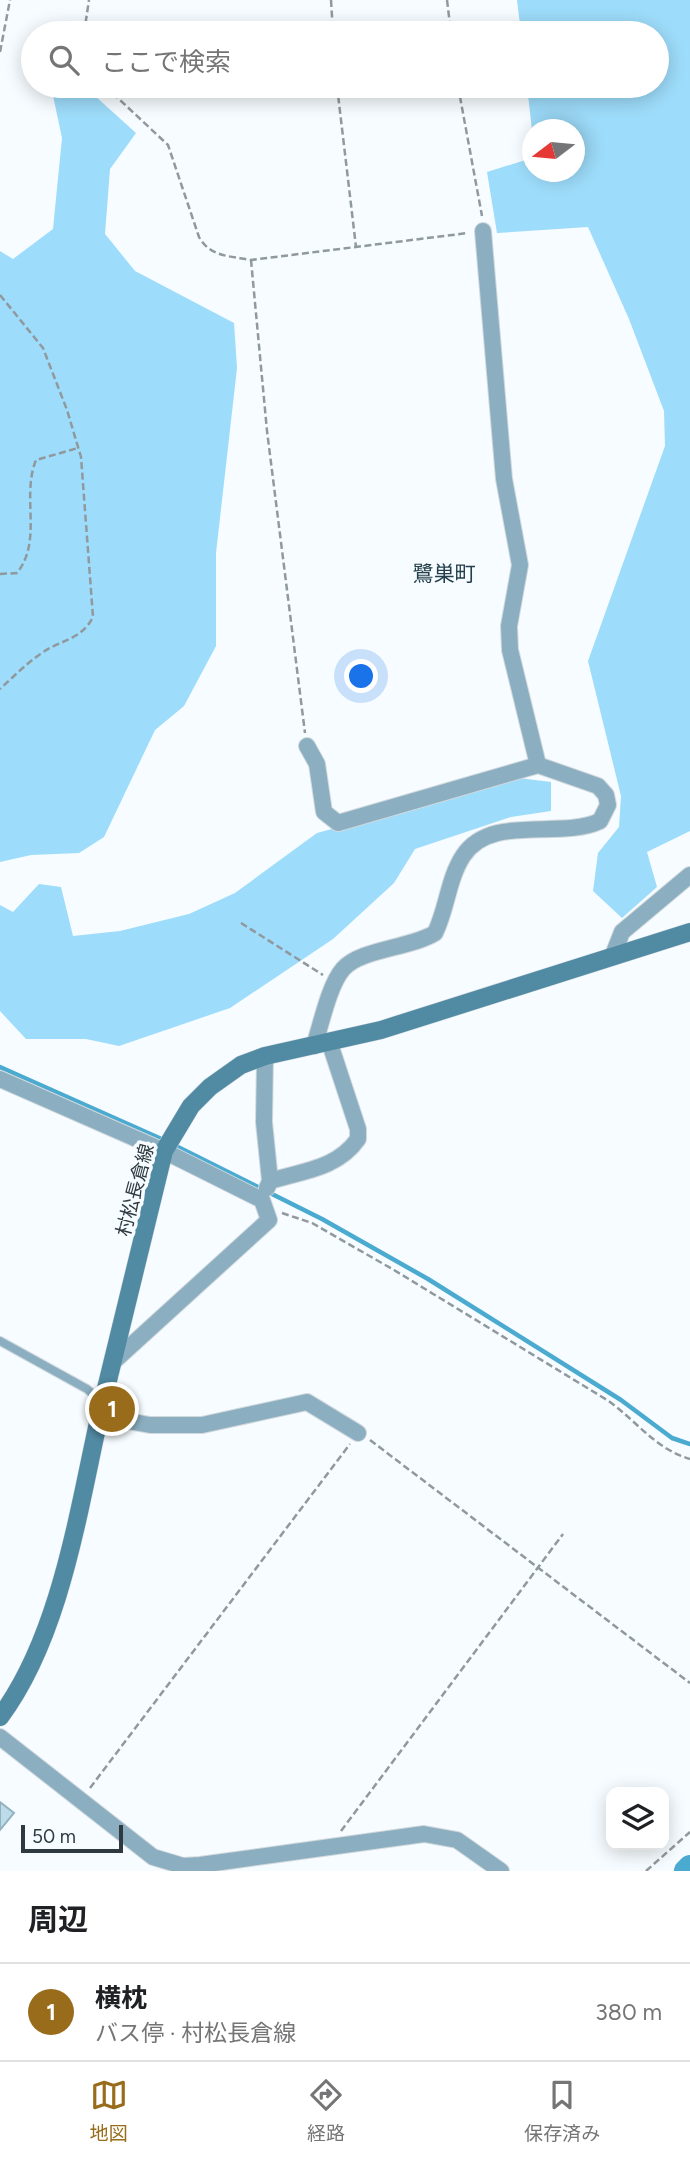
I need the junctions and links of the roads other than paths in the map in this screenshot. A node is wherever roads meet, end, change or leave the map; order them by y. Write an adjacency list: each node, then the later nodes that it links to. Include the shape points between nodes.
1 (483, 231): 3 (street, via 504,480 520,565 509,625 510,650)
2 (307, 746): 3 (street, via 317,764 324,812 338,823)
3 (538, 765): 7 (street, via 598,786 608,805 600,821 584,828 507,832 471,846 456,867 435,933 344,968 335,982)
4 (690, 874): 6 (street, via 622,932)
5 (690, 932): 6 (main road, 村松長倉線)
6 (612, 955): 7 (main road, 村松長倉線)
7 (322, 1045): 8 (main road, 村松長倉線); 11 (street, via 358,1129 358,1139 316,1170)
8 (265, 1056): 10 (main road, 村松長倉線, via 241,1065 209,1087 191,1106); 11 (street, via 264,1122)
9 (0, 1079): 10 (street)
10 (164, 1151): 12 (street); 14 (main road, 村松長倉線)
11 (270, 1181): 12 (street)
12 (262, 1200): 14 (street, via 269,1220)
13 (0, 1341): 15 (lane, via 87,1389)
14 (113, 1362): 15 (main road, 村松長倉線)
15 (101, 1410): 16 (street, via 150,1425 202,1426 307,1402); 17 (main road, 村松長倉線, via 44,1638 31,1669)
16 (359, 1433)
17 (0, 1717)
18 (0, 1737): 19 (street, via 153,1857 183,1866 424,1834 469,1846)
19 (501, 1871)

